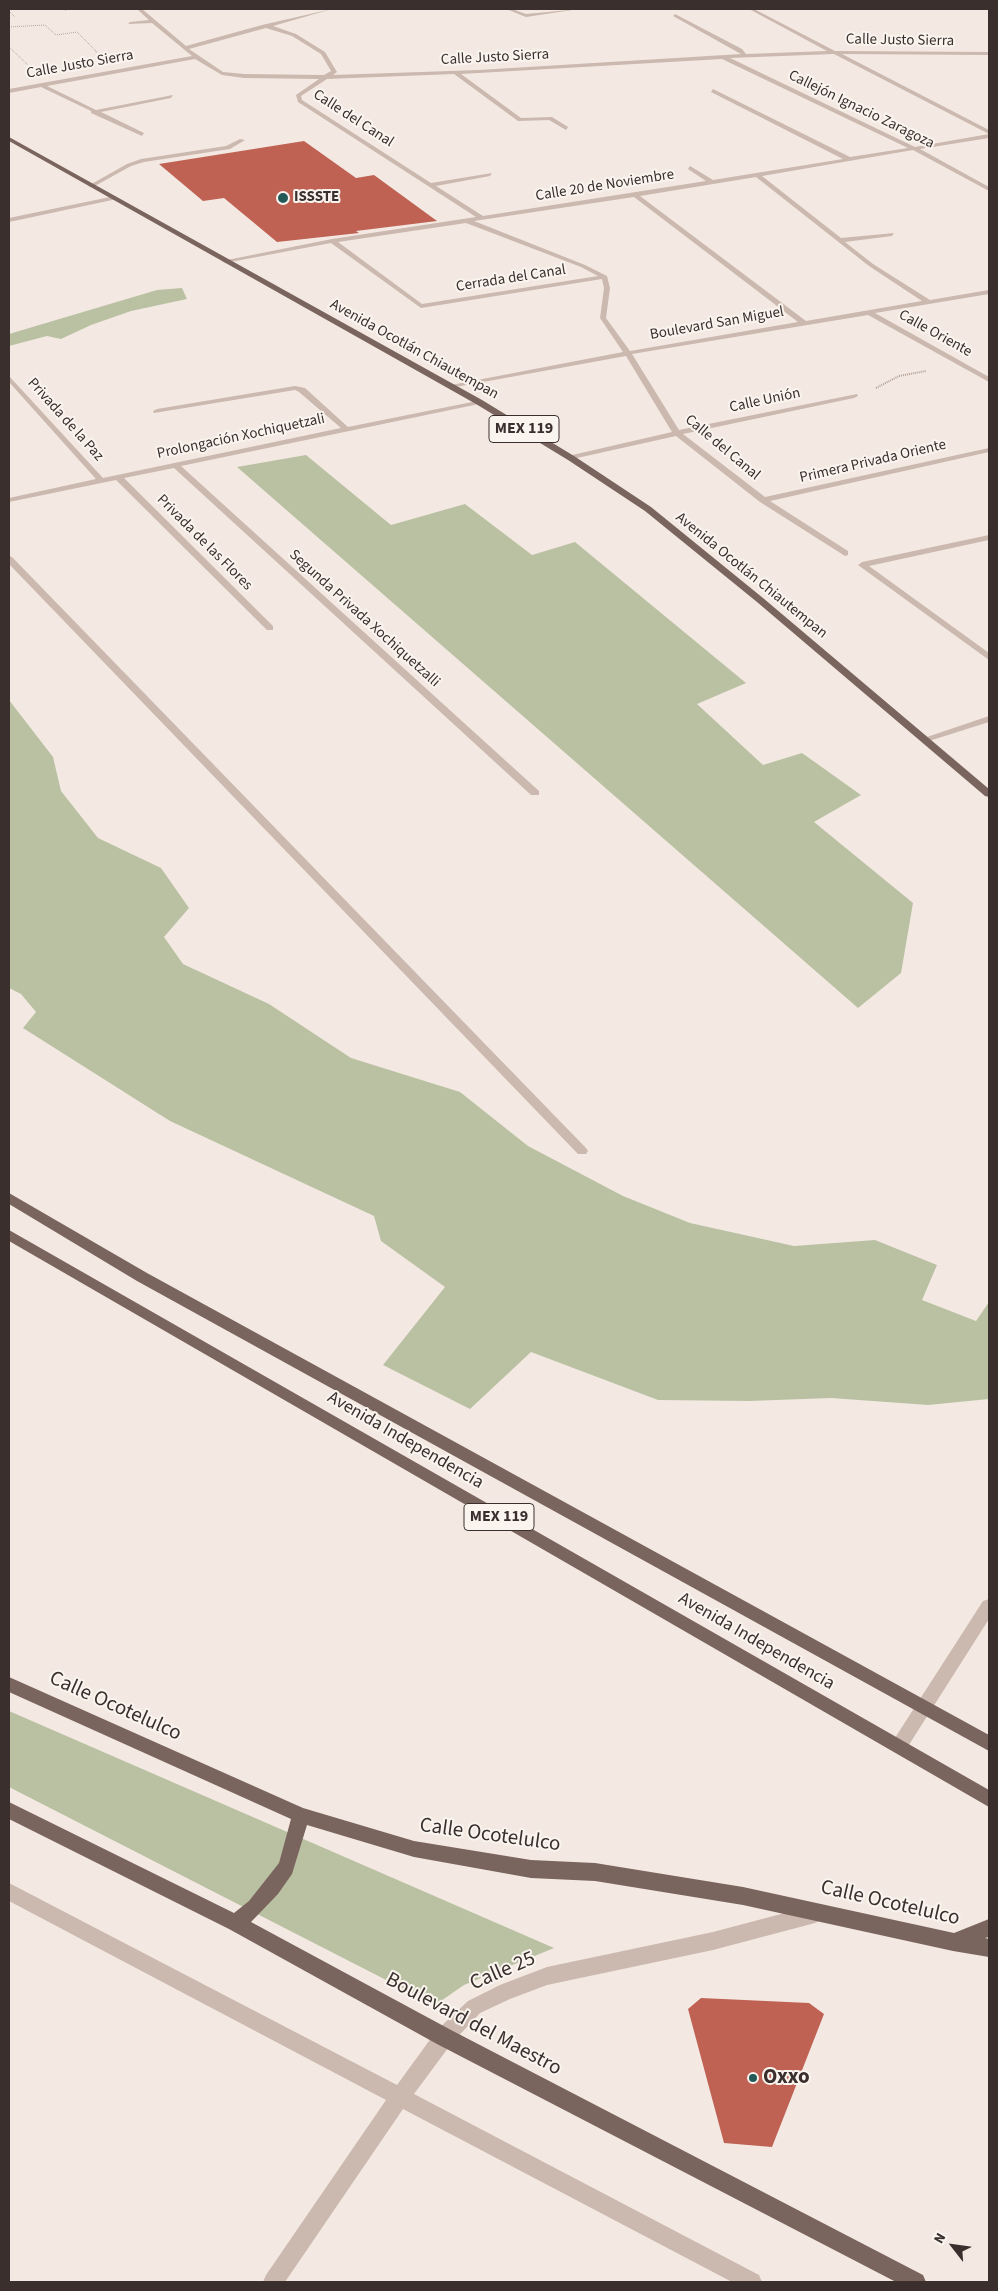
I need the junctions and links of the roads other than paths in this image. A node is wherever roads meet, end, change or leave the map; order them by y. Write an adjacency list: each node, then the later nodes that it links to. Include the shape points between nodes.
1 (139, 9): 9 (street)
2 (330, 9): 11 (street)
3 (508, 9): 4 (street, via 526,16)
4 (577, 9)
5 (751, 9): 7 (street)
6 (766, 9): 7 (street)
7 (760, 13): 13 (street)
8 (675, 15): 15 (street)
9 (154, 21): 10 (street); 12 (street)
10 (130, 23)
11 (264, 26): 12 (street); 21 (street, Calle del Canal, via 294,35 323,53 334,72)
12 (186, 48): 17 (street)
13 (832, 53): 14 (street, Calle Justo Sierra); 15 (street, Calle Justo Sierra); 29 (street)
14 (989, 53)
15 (744, 55): 16 (street, Calle Justo Sierra)
16 (721, 56): 19 (street, Calle Justo Sierra); 32 (street, Callejón Ignacio Zaragoza)
17 (196, 57): 21 (street, Calle Justo Sierra, via 222,73 233,75); 22 (street, Calle Justo Sierra)
18 (466, 66): 19 (street)
19 (479, 72): 20 (street, Calle Justo Sierra)
20 (456, 73): 21 (street, Calle Justo Sierra); 27 (street, via 520,120 550,118)
21 (324, 77): 39 (street, Calle del Canal, via 298,96 300,101)
22 (40, 85): 23 (street, Calle Justo Sierra); 26 (street)
23 (9, 91)
24 (713, 91): 33 (street)
25 (172, 96): 26 (street)
26 (93, 112): 28 (street)
27 (566, 128)
28 (142, 134)
29 (989, 134): 32 (street, Calle 20 de Noviembre)
30 (9, 139): 38 (main road, Avenida Ocotlán Chiautempan / MEX 119)
31 (242, 140): 38 (street, via 228,148 144,160)
32 (913, 148): 33 (street, Calle 20 de Noviembre); 40 (street, Callejón Ignacio Zaragoza)
33 (848, 159): 36 (street, Calle 20 de Noviembre)
34 (690, 168): 37 (street)
35 (490, 174): 39 (street)
36 (756, 174): 37 (street, Calle 20 de Noviembre); 47 (street)
37 (710, 181): 41 (street, Calle 20 de Noviembre)
38 (91, 186): 42 (main road, Avenida Ocotlán Chiautempan / MEX 119)
39 (431, 186): 43 (street, Calle del Canal)
40 (989, 189)
41 (635, 195): 43 (street, Calle 20 de Noviembre); 54 (street)
42 (115, 198): 44 (street); 49 (main road, Avenida Ocotlán Chiautempan / MEX 119)
43 (481, 218): 45 (street, Calle 20 de Noviembre)
44 (9, 220)
45 (465, 220): 48 (street, Calle 20 de Noviembre); 50 (street)
46 (892, 234): 47 (street)
47 (842, 240): 52 (street, via 871,265)
48 (332, 241): 49 (street, Calle 20 de Noviembre); 50 (street, Cerrada del Canal, via 421,306)
49 (226, 261): 58 (main road, Avenida Ocotlán Chiautempan / MEX 119)
50 (605, 277): 55 (street, Calle del Canal, via 607,288 603,318)
51 (989, 292): 52 (street, Boulevard San Miguel)
52 (928, 302): 53 (street, Boulevard San Miguel)
53 (868, 312): 54 (street, Boulevard San Miguel); 57 (street, Calle Oriente)
54 (804, 323): 55 (street, Boulevard San Miguel)
55 (628, 353): 58 (street, Boulevard San Miguel); 63 (street, Calle del Canal)
56 (9, 378): 68 (street, Privada de la Paz)
57 (989, 380)
58 (450, 386): 60 (main road, Avenida Ocotlán Chiautempan / MEX 119)
59 (854, 396): 63 (street, Calle Unión)
60 (479, 402): 62 (street, Prolongación Xochiquetzali); 65 (main road, Avenida Ocotlán Chiautempan / MEX 119)
61 (157, 411): 62 (street, via 295,388 302,390)
62 (346, 429): 66 (street, Prolongación Xochiquetzali)
63 (677, 433): 65 (street, Calle Unión); 70 (street, Calle del Canal)
64 (989, 450): 70 (street, Primera Privada Oriente)
65 (571, 458): 77 (main road, Avenida Ocotlán Chiautempan / MEX 119, via 648,510)
66 (175, 465): 67 (street, Prolongación Xochiquetzali); 78 (street, Segunda Privada Xochiquetzalli)
67 (118, 478): 68 (street, Prolongación Xochiquetzali); 74 (street, Privada de las Flores)
68 (102, 480): 69 (street, Prolongación Xochiquetzali)
69 (9, 500)
70 (763, 500): 72 (street, Calle del Canal)
71 (989, 538): 75 (street, via 862,565)
72 (845, 554)
73 (9, 559): 80 (street)
74 (270, 628)
75 (989, 657)
76 (989, 718): 77 (street)
77 (926, 739): 79 (main road, Avenida Ocotlán Chiautempan / MEX 119)
78 (535, 793)
79 (989, 794)
80 (582, 1151)
81 (9, 1198): 85 (main road, Avenida Independencia / MEX 119, via 142,1276)
82 (9, 1235): 87 (main road, Avenida Independencia / MEX 119)
83 (989, 1606): 85 (street)
84 (9, 1684): 90 (main road, Calle Ocotelulco)
85 (924, 1708): 86 (main road, Avenida Independencia / MEX 119); 87 (street)
86 (989, 1743)
87 (899, 1746): 88 (main road, Avenida Independencia / MEX 119)
88 (989, 1799)
89 (9, 1810): 93 (main road, Boulevard del Maestro)
90 (301, 1816): 92 (main road, Calle Ocotelulco, via 414,1849 531,1869 595,1872); 93 (main road, via 286,1868 255,1907)
91 (9, 1892): 98 (street)
92 (822, 1912): 95 (main road, Calle Ocotelulco); 97 (street, Calle 25, via 713,1941 547,1976 474,2007)
93 (235, 1923): 97 (main road, Boulevard del Maestro)
94 (989, 1928): 95 (main road)
95 (953, 1942): 96 (main road, Calle Ocotelulco)
96 (989, 1948)
97 (444, 2037): 98 (street, Calle 25); 101 (main road, Boulevard del Maestro)
98 (400, 2097): 99 (street, Calle 25); 100 (street)
99 (274, 2282)
100 (752, 2282)
101 (916, 2282)

